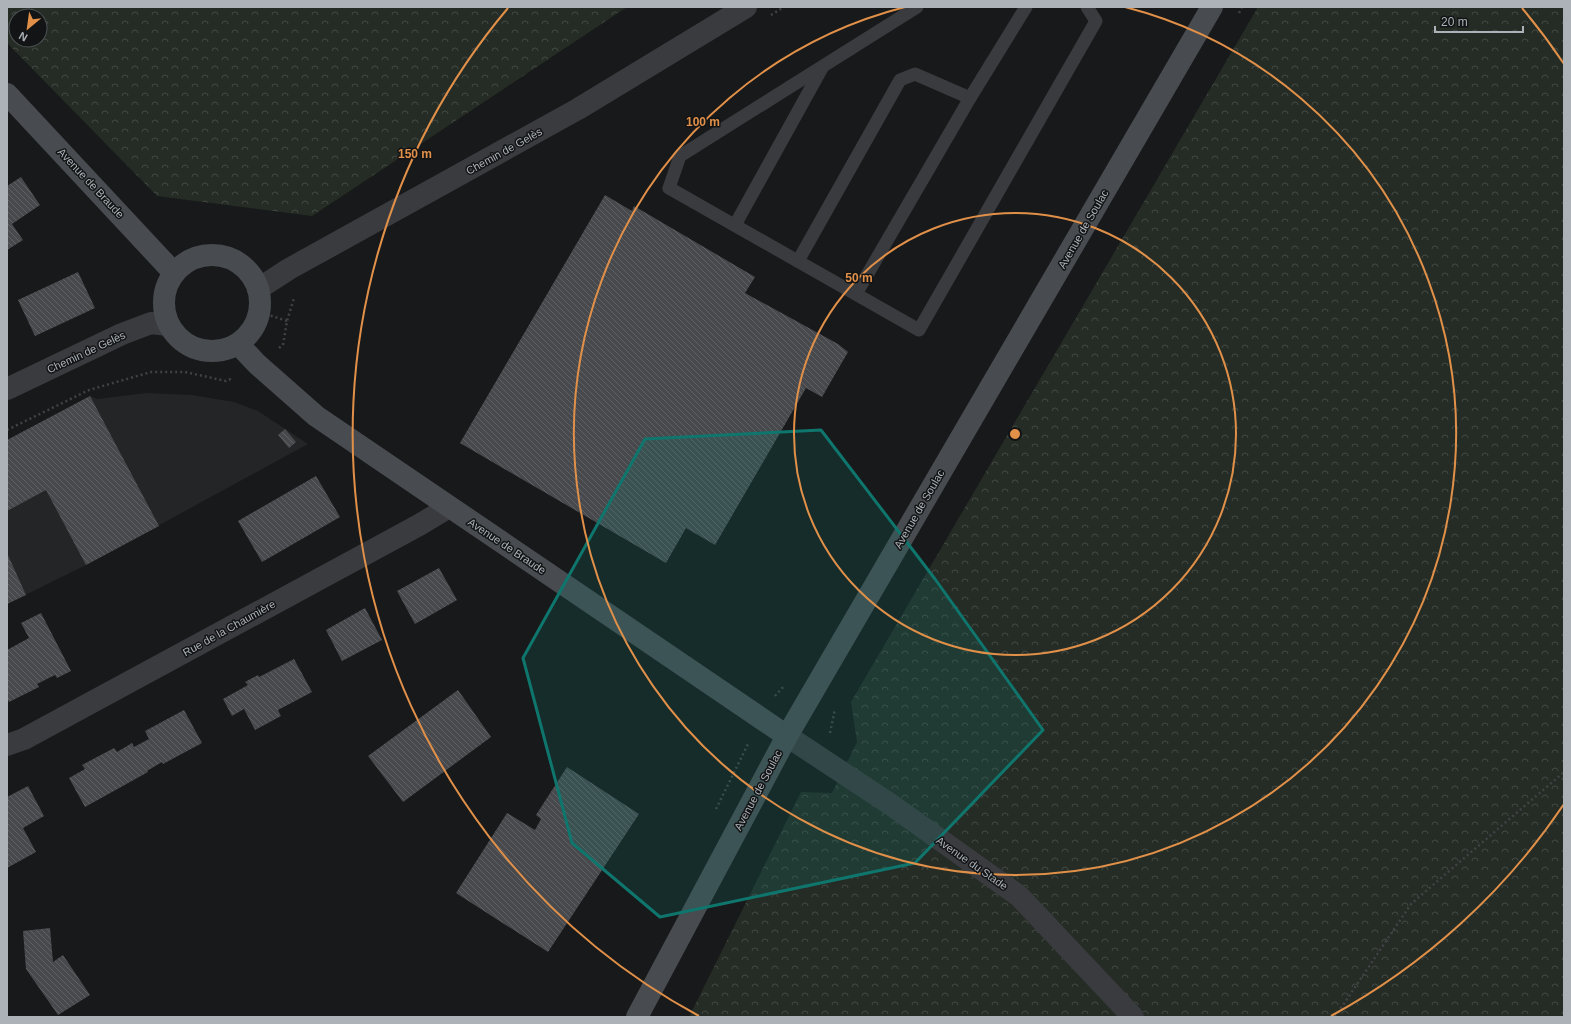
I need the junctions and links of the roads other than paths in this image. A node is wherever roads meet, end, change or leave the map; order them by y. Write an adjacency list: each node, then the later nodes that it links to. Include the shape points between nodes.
1 (746, 7): 12 (street, Chemin de Gelès, via 578,109 289,269)
2 (917, 7): 6 (lane)
3 (1026, 7): 8 (lane)
4 (1087, 7): 13 (lane, via 1096,21 919,330)
5 (1212, 7): 18 (street, Avenue de Soulac)
6 (822, 67): 9 (lane); 9 (lane, via 680,156 670,188)
7 (7, 94): 11 (street, Avenue de Braude)
8 (970, 98): 10 (lane, via 915,74 900,80); 13 (lane)
9 (735, 226): 10 (lane)
10 (798, 261): 13 (lane)
11 (174, 273): 12 (street, via 185,263 198,257 213,255 228,258 241,265 252,276); 14 (street, via 167,285 164,298 164,312)
12 (258, 289): 15 (street, via 260,312 256,325 249,336)
13 (856, 294)
14 (168, 325): 15 (street, via 178,338 191,348 207,352 223,351); 16 (street, Chemin de Gelès, via 152,323 122,334)
15 (238, 344): 17 (street, Avenue de Braude, via 316,416)
16 (7, 389)
17 (449, 507): 18 (street, Avenue de Braude); 19 (street, Rue de la Chaumière, via 31,736)
18 (787, 736): 20 (street, Avenue de Soulac); 21 (street, Avenue du Stade, via 890,804 1019,896)
19 (7, 745)
20 (637, 1017)
21 (1133, 1017)

